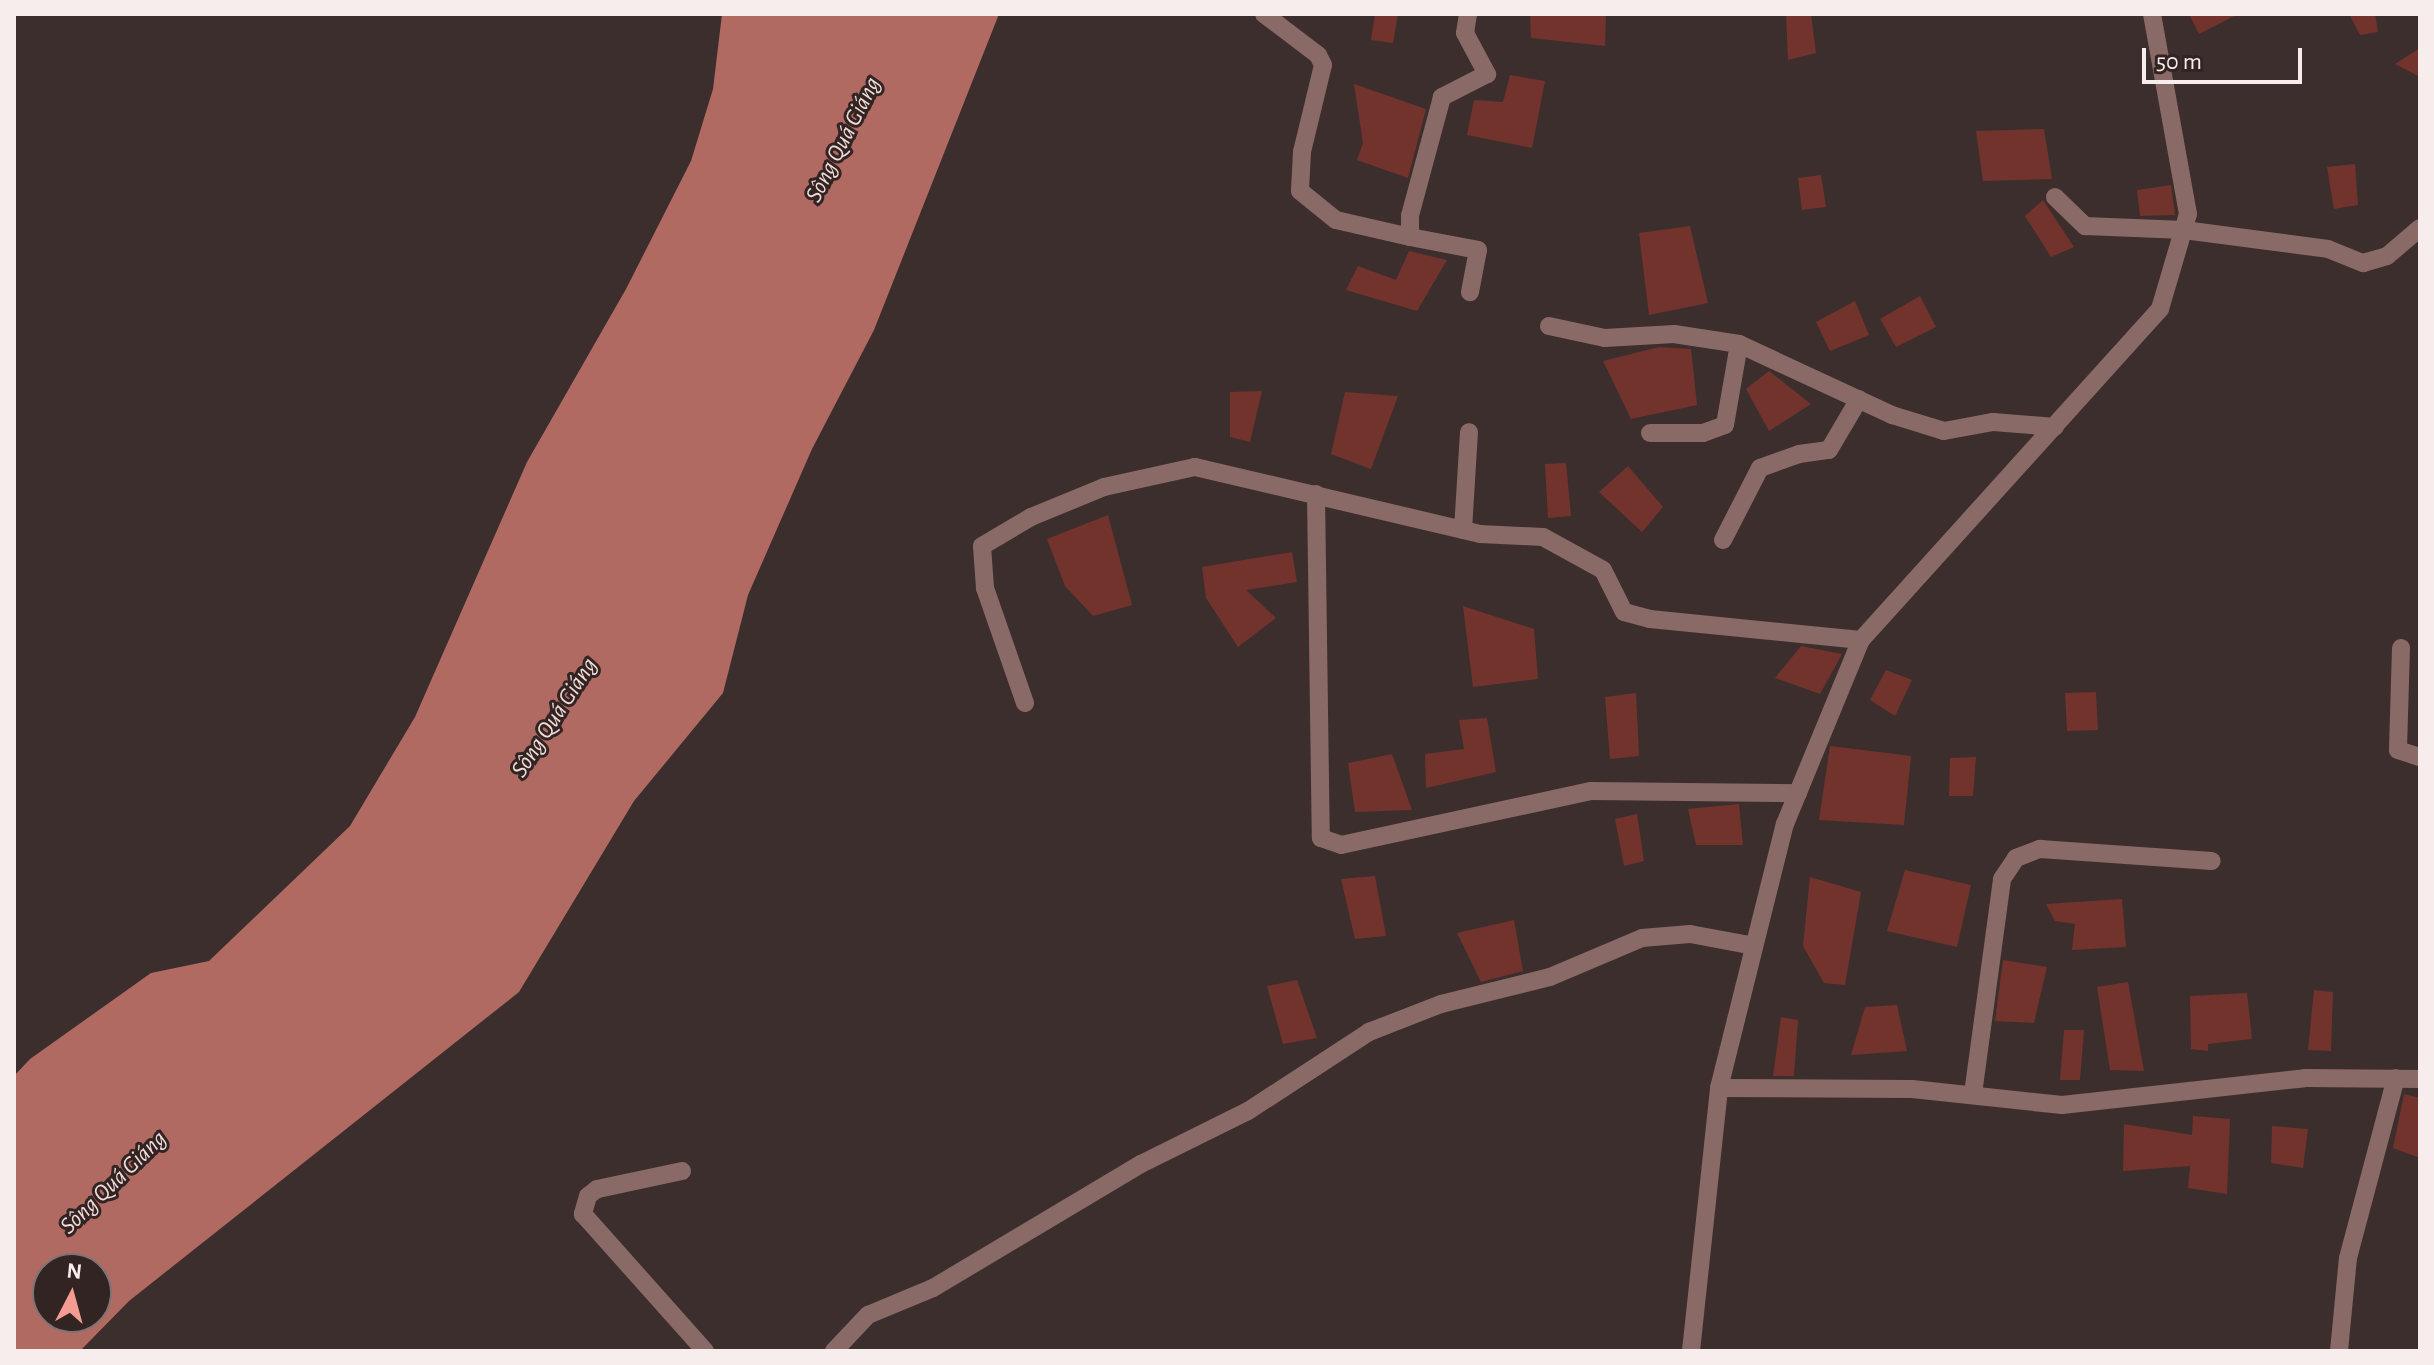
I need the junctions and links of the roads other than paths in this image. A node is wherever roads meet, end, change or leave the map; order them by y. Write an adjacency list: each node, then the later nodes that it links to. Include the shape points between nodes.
1 (1264, 14): 7 (street, via 1318,55 1323,65 1302,152 1300,191 1314,208 1336,220)
2 (1468, 14): 7 (street, via 1465,33 1487,74 1442,97 1410,216)
3 (2152, 14): 6 (street, via 2188,214)
4 (2055, 197): 6 (street, via 2085,226)
5 (2420, 228): 6 (street, via 2387,256 2363,263 2328,249)
6 (2184, 230): 12 (street, via 2160,309)
7 (1410, 237): 8 (street, via 1478,250)
8 (1470, 292)
9 (1549, 326): 10 (street, via 1605,338 1674,334)
10 (1739, 344): 11 (street); 14 (street, via 1725,425 1703,433)
11 (1859, 399): 12 (street, via 1944,431 1993,422); 17 (street, via 1829,450 1760,468)
12 (2055, 427): 18 (street)
13 (1469, 432): 16 (street)
14 (1650, 433)
15 (1316, 494): 16 (street); 20 (street, via 1195,467 1104,487 1031,517 982,546 985,588); 22 (street, via 1321,838 1341,845 1591,791)
16 (1463, 530): 18 (street, via 1543,537 1603,570 1624,612)
17 (1723, 540)
18 (1861, 640): 22 (street)
19 (2401, 648): 21 (street, via 2398,750)
20 (1025, 703)
21 (2420, 757)
22 (1798, 793): 24 (street)
23 (2212, 861): 28 (street, via 2040,849 2016,858 2002,879)
24 (1754, 946): 27 (street); 31 (street, via 1690,934 1642,938 1550,977 1441,1004 1369,1032 1248,1111 1141,1164 933,1288 868,1315)
25 (2396, 1078): 26 (street); 28 (street, via 2305,1078 2062,1105); 33 (street, via 2348,1258)
26 (2420, 1079)
27 (1719, 1088): 28 (street); 32 (street)
28 (1973, 1094)
29 (682, 1171): 30 (street, via 597,1189 588,1196 583,1214)
30 (705, 1351)
31 (834, 1351)
32 (1691, 1351)
33 (2339, 1351)

